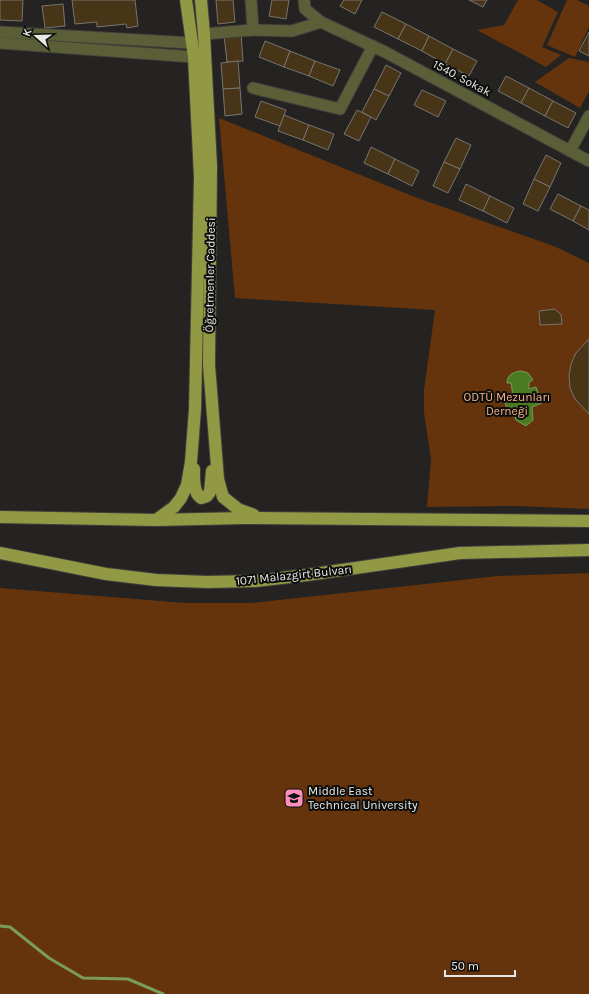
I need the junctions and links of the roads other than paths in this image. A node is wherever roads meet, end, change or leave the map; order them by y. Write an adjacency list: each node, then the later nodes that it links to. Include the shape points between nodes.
1 (186, 0): 9 (main road, Öğretmenler Caddesi)
2 (201, 0): 8 (main road, Öğretmenler Caddesi)
3 (251, 0): 6 (street)
4 (304, 0): 5 (street, 1540. Sokak, via 305,9)
5 (321, 22): 6 (street, via 292,31); 11 (street, 1540. Sokak)
6 (253, 30): 8 (street)
7 (0, 32): 9 (street)
8 (204, 34): 17 (main road, Öğretmenler Caddesi, via 211,166 209,365)
9 (192, 43): 12 (main road, Öğretmenler Caddesi)
10 (0, 44): 12 (street)
11 (373, 46): 13 (street, via 340,109); 15 (street, 1540. Sokak)
12 (194, 57): 18 (main road, Öğretmenler Caddesi, via 200,177)
13 (253, 88)
14 (589, 116): 15 (street)
15 (570, 151): 16 (street, 1540. Sokak)
16 (589, 161)
17 (214, 442): 18 (main road, via 210,492 204,498 198,496 196,491); 20 (main road, Öğretmenler Caddesi, via 218,479 223,497 245,513)
18 (192, 444): 21 (main road, Öğretmenler Caddesi, via 187,485 181,498 174,507)
19 (0, 517): 21 (main road)
20 (270, 518): 21 (main road); 22 (main road)
21 (156, 520)
22 (589, 521)
23 (589, 550): 24 (main road, 1071 Malazgirt Bulvarı, via 460,553 307,576 207,582 156,580 106,574)
24 (0, 553)

